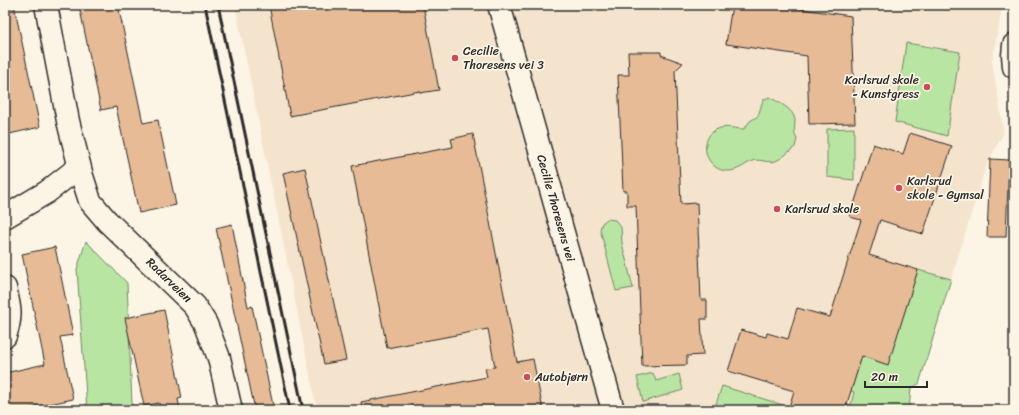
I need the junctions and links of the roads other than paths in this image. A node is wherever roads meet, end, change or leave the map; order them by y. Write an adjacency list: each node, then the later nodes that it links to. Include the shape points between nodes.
1 (46, 5): 5 (street, Radarveien)
2 (499, 5): 10 (street, Cecilie Thoresens vei)
3 (1014, 45): 4 (street)
4 (1014, 67)
5 (79, 167): 6 (street, via 47,192); 9 (street, Radarveien, via 90,201 107,221 195,306 206,324 219,358)
6 (5, 217)
7 (5, 288): 8 (street, via 10,309 10,321)
8 (5, 336)
9 (231, 410)
10 (613, 410)

